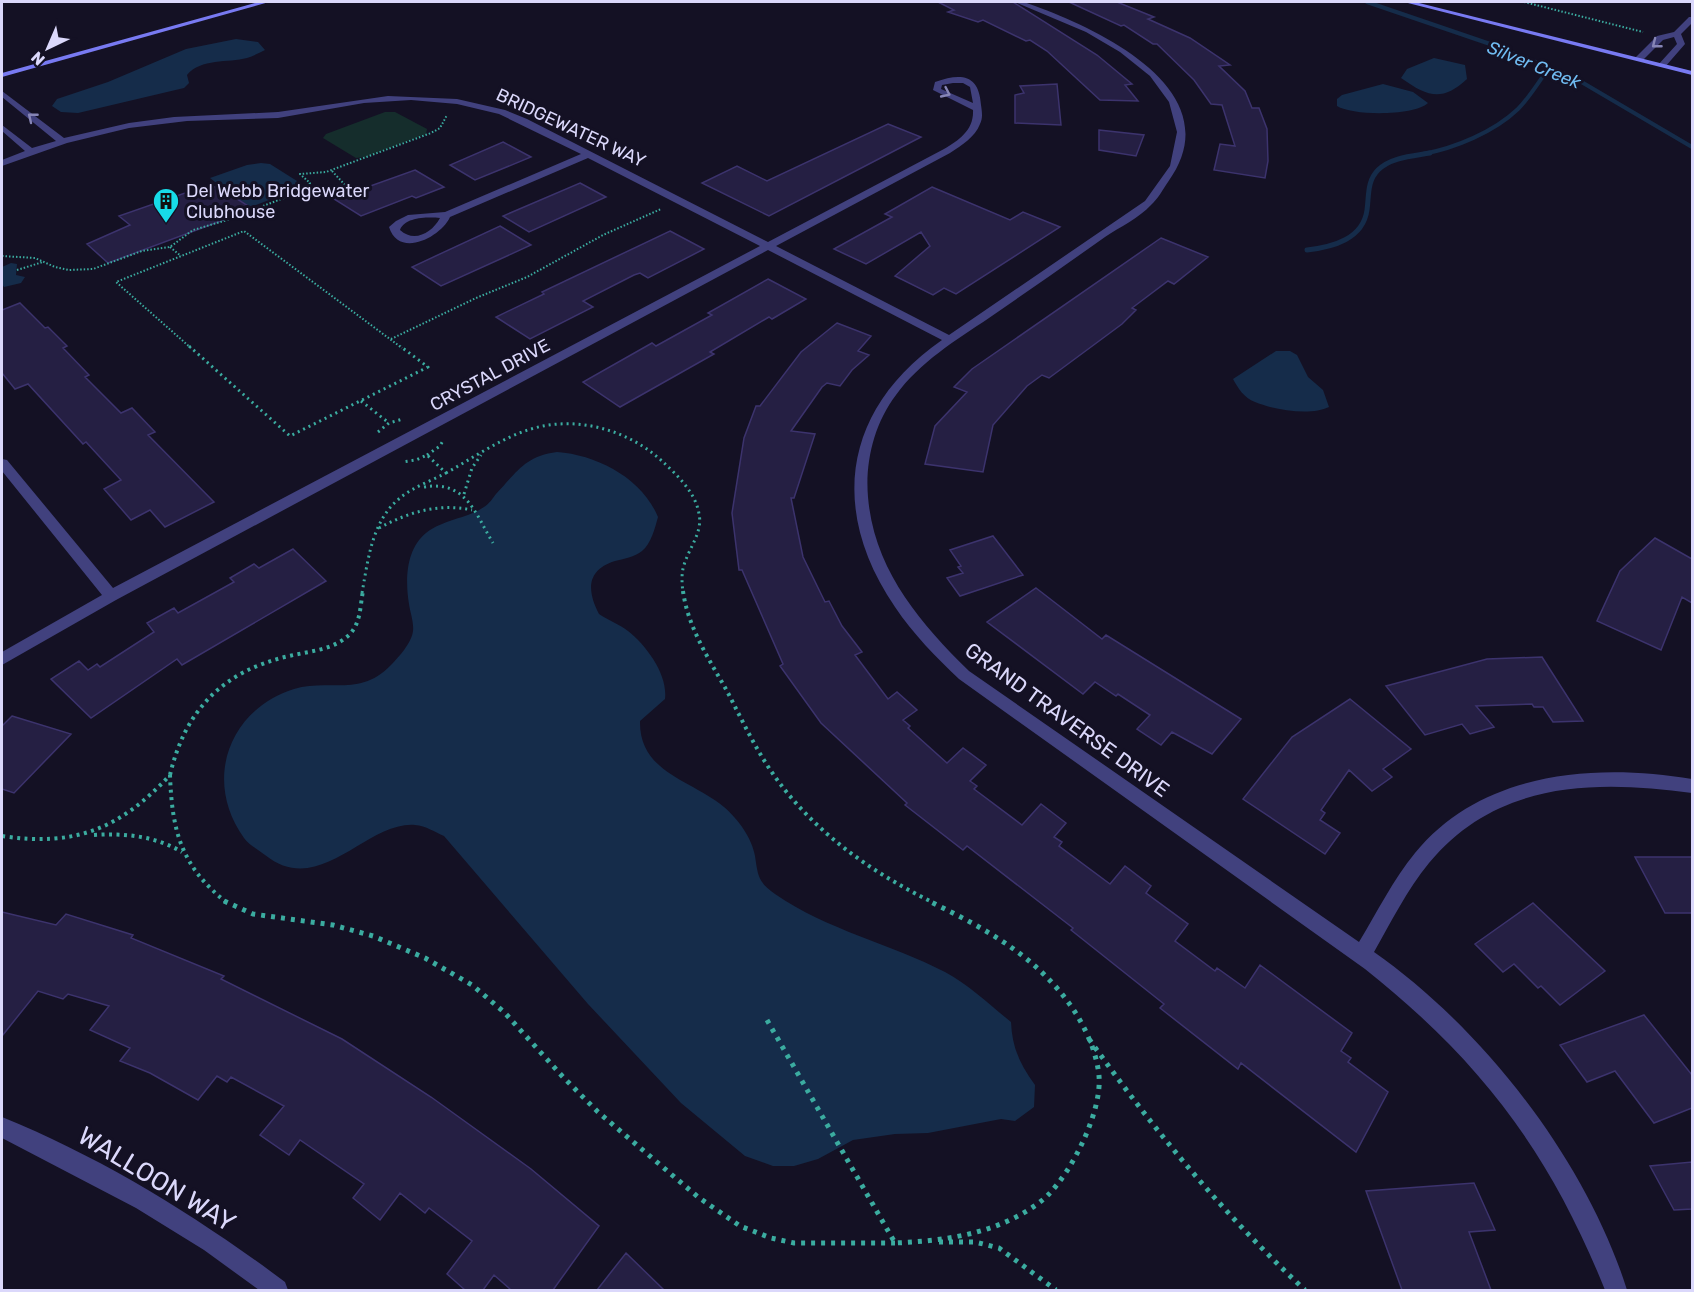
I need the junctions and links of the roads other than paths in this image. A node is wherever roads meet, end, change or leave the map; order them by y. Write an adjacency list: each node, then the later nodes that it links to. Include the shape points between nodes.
1 (265, 2): 9 (street)
2 (1019, 2): 19 (street, GRAND TRAVERSE DRIVE, via 1096,32 1148,68 1175,105 1181,133 1179,155 1160,191 1135,214)
3 (1408, 2): 6 (street)
4 (1692, 19): 5 (street)
5 (1677, 34): 6 (street, one-way to 6, via 1660,39); 7 (street, via 1681,44)
6 (1639, 59): 7 (street)
7 (1662, 65): 8 (street)
8 (1692, 73)
9 (2, 75)
10 (2, 93): 13 (street, one-way to 10)
11 (977, 109): 11 (street, one-way to 11, via 976,90 971,83 950,80 936,87); 18 (street, CRYSTAL DRIVE, via 974,126 958,143)
12 (2, 127): 14 (street)
13 (62, 141): 14 (street, BRIDGEWATER WAY); 15 (street, BRIDGEWATER WAY, via 158,122 280,115 383,99 434,98 504,112)
14 (30, 151): 16 (street, BRIDGEWATER WAY)
15 (589, 154): 17 (street); 18 (street, BRIDGEWATER WAY)
16 (2, 163)
17 (446, 215): 17 (street, via 438,229 423,238 404,238 395,231 394,227 406,219)
18 (769, 246): 19 (street, BRIDGEWATER WAY); 21 (street, CRYSTAL DRIVE)
19 (950, 340): 24 (street, GRAND TRAVERSE DRIVE, via 915,366 886,398 874,421 861,466 860,510 866,537 893,597 916,628 964,675)
20 (2, 463): 21 (street)
21 (111, 596): 22 (street, CRYSTAL DRIVE)
22 (2, 659)
23 (1692, 786): 24 (street, via 1578,778 1500,798 1452,828 1423,857)
24 (1362, 955): 27 (street, GRAND TRAVERSE DRIVE, via 1444,1022 1508,1095 1572,1189)
25 (2, 1127): 26 (street, WALLOON WAY, via 153,1204)
26 (277, 1290)
27 (1616, 1290)

